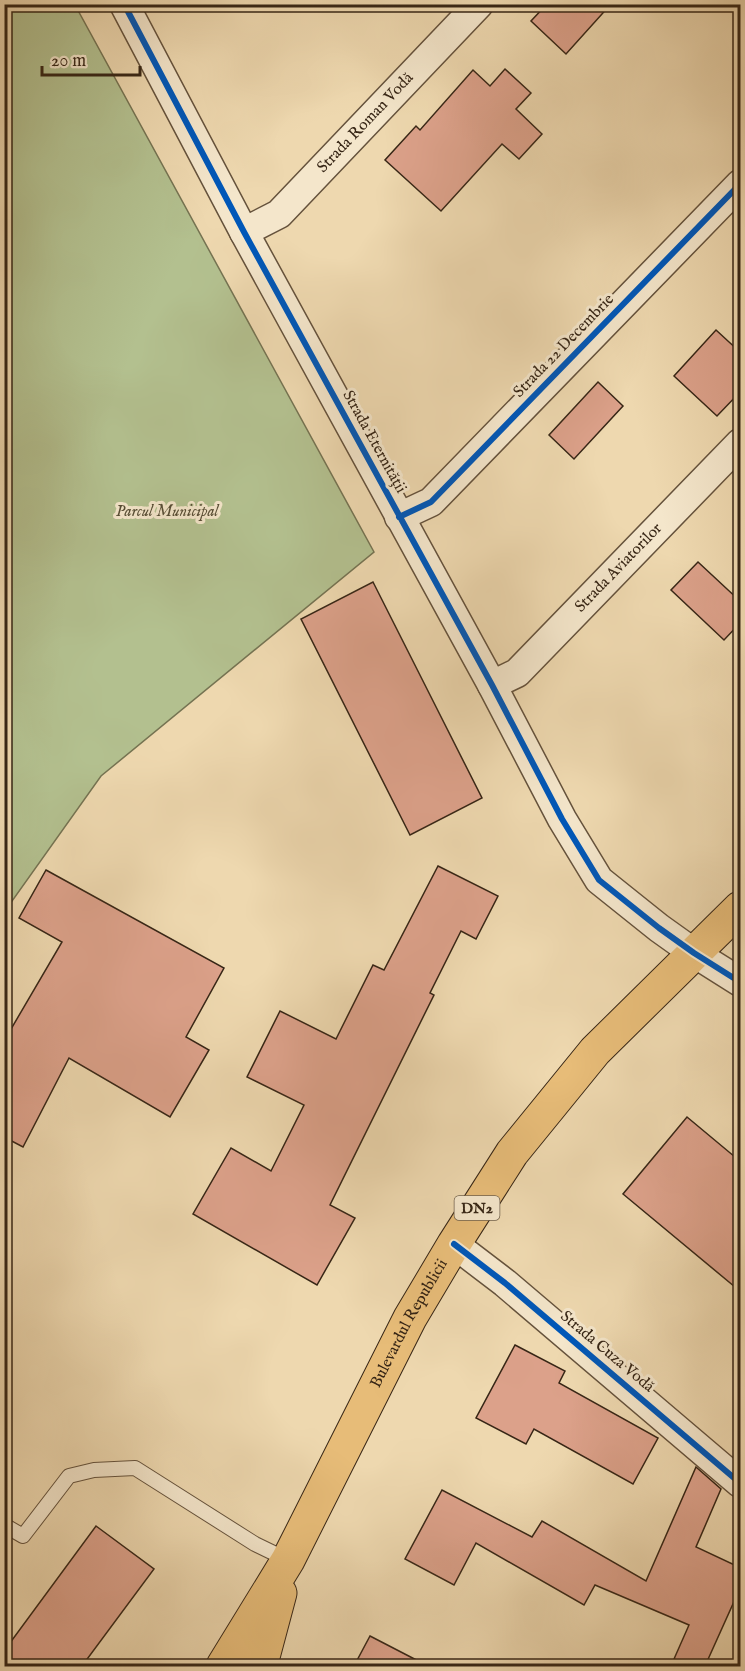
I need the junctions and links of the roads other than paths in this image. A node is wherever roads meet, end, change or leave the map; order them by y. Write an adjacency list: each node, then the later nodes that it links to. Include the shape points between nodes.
1 (124, 4): 4 (street, Strada Eternității)
2 (479, 4): 4 (street, Strada Roman Vodă, via 279,214)
3 (741, 184): 6 (street, Strada 22 Decembrie, via 431,502)
4 (244, 231): 6 (street, Strada Eternității)
5 (741, 443): 7 (street, Strada Aviatorilor, via 517,674)
6 (399, 517): 7 (street, Strada Eternității)
7 (492, 685): 9 (street, Strada Eternității, via 562,819 599,880)
8 (741, 908): 9 (main road, Bulevardul Republicii / DN2)
9 (694, 953): 10 (street, Strada Eternității); 11 (main road, Bulevardul Republicii / DN2, via 595,1051 512,1153)
10 (741, 982)
11 (454, 1244): 12 (street, Strada Cuza Vodă); 14 (main road, Bulevardul Republicii / DN2, via 410,1318)
12 (741, 1483)
13 (4, 1525): 14 (lane, via 23,1536 69,1476 135,1468 255,1544)
14 (288, 1560): 15 (main road, Bulevardul Republicii / DN2); 16 (main road, DN2)
15 (223, 1666)
16 (258, 1666)

